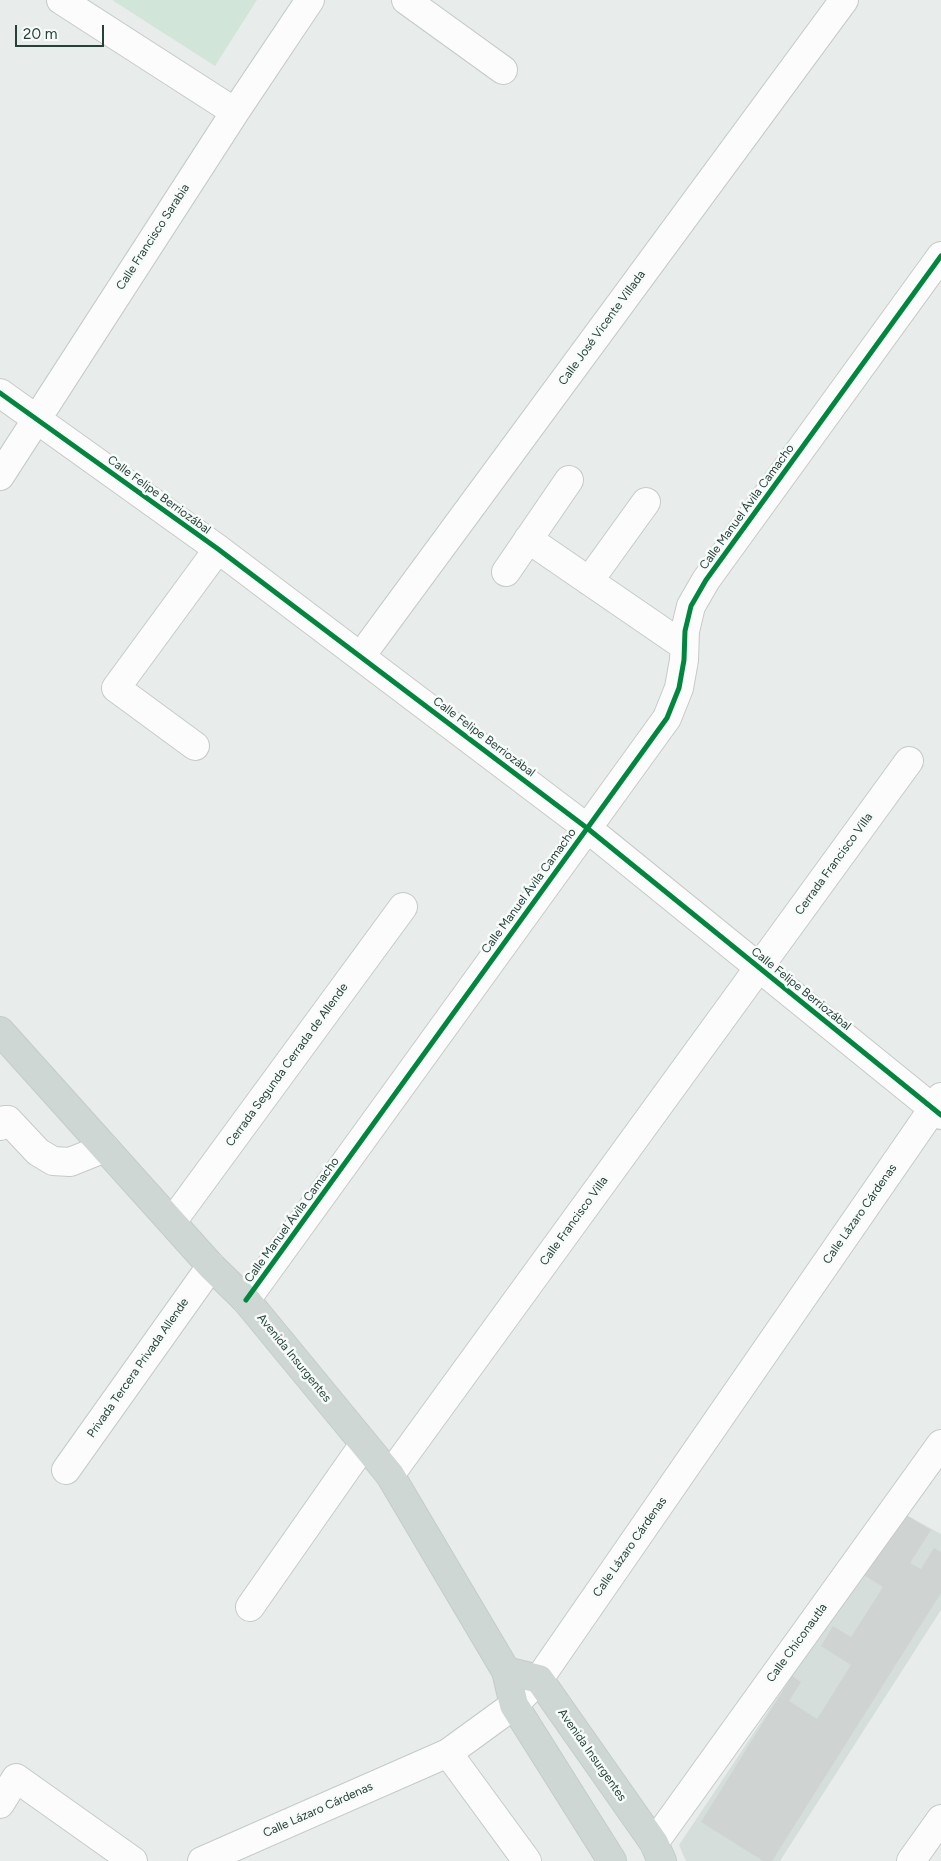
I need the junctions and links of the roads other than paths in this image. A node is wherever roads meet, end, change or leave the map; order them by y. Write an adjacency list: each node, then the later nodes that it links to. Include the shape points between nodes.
1 (61, 0): 6 (street)
2 (310, 0): 6 (street, Calle Francisco Sarabia)
3 (406, 0): 5 (street)
4 (844, 0): 18 (street, Calle José Vicente Villada)
5 (503, 70)
6 (235, 112): 9 (street, Calle Francisco Sarabia)
7 (941, 256): 17 (street, Calle Manuel Ávila Camacho, via 706,580 691,606)
8 (0, 393): 9 (street, Calle Felipe Berriozábal)
9 (36, 418): 10 (street, Calle Francisco Sarabia); 14 (street, Calle Felipe Berriozábal)
10 (0, 476)
11 (569, 480): 13 (street)
12 (646, 502): 16 (street)
13 (528, 539): 15 (street); 16 (street)
14 (218, 549): 18 (street, Calle Felipe Berriozábal); 19 (street, via 116,688)
15 (506, 572)
16 (589, 581): 17 (street)
17 (684, 646): 21 (street, Calle Manuel Ávila Camacho, via 678,688 667,718)
18 (361, 656): 21 (street, Calle Felipe Berriozábal)
19 (195, 746)
20 (909, 760): 23 (street, Cerrada Francisco Villa)
21 (587, 828): 23 (street, Calle Felipe Berriozábal); 30 (street, Calle Manuel Ávila Camacho)
22 (403, 907): 28 (street, Cerrada Segunda Cerrada de Allende)
23 (759, 967): 25 (street, Calle Felipe Berriozábal); 34 (street, Calle Francisco Villa)
24 (0, 1031): 27 (main road, Avenida Insurgentes)
25 (938, 1107): 37 (street, Calle Lázaro Cárdenas)
26 (0, 1126): 27 (street, via 8,1120 38,1152 53,1161 70,1162)
27 (105, 1148): 28 (main road, Avenida Insurgentes)
28 (172, 1222): 29 (main road, Avenida Insurgentes)
29 (211, 1266): 30 (main road, Avenida Insurgentes); 33 (street, Privada Tercera Privada Allende)
30 (246, 1300): 31 (main road, Avenida Insurgentes)
31 (364, 1444): 34 (main road, Avenida Insurgentes); 35 (street)
32 (941, 1444): 42 (street, Calle Chiconautla)
33 (66, 1470)
34 (390, 1475): 36 (main road, Avenida Insurgentes)
35 (250, 1608)
36 (506, 1671): 37 (main road); 38 (main road, Avenida Insurgentes)
37 (539, 1679): 38 (street, Calle Lázaro Cárdenas); 42 (main road, Avenida Insurgentes)
38 (514, 1705): 39 (street, Calle Lázaro Cárdenas); 46 (main road, Avenida Insurgentes)
39 (448, 1753): 44 (street, Calle Lázaro Cárdenas); 45 (street)
40 (0, 1804): 43 (street, via 16,1778)
41 (938, 1829): 47 (street)
42 (658, 1852)
43 (133, 1861)
44 (202, 1861)
45 (528, 1861)
46 (612, 1861)
47 (911, 1861)

